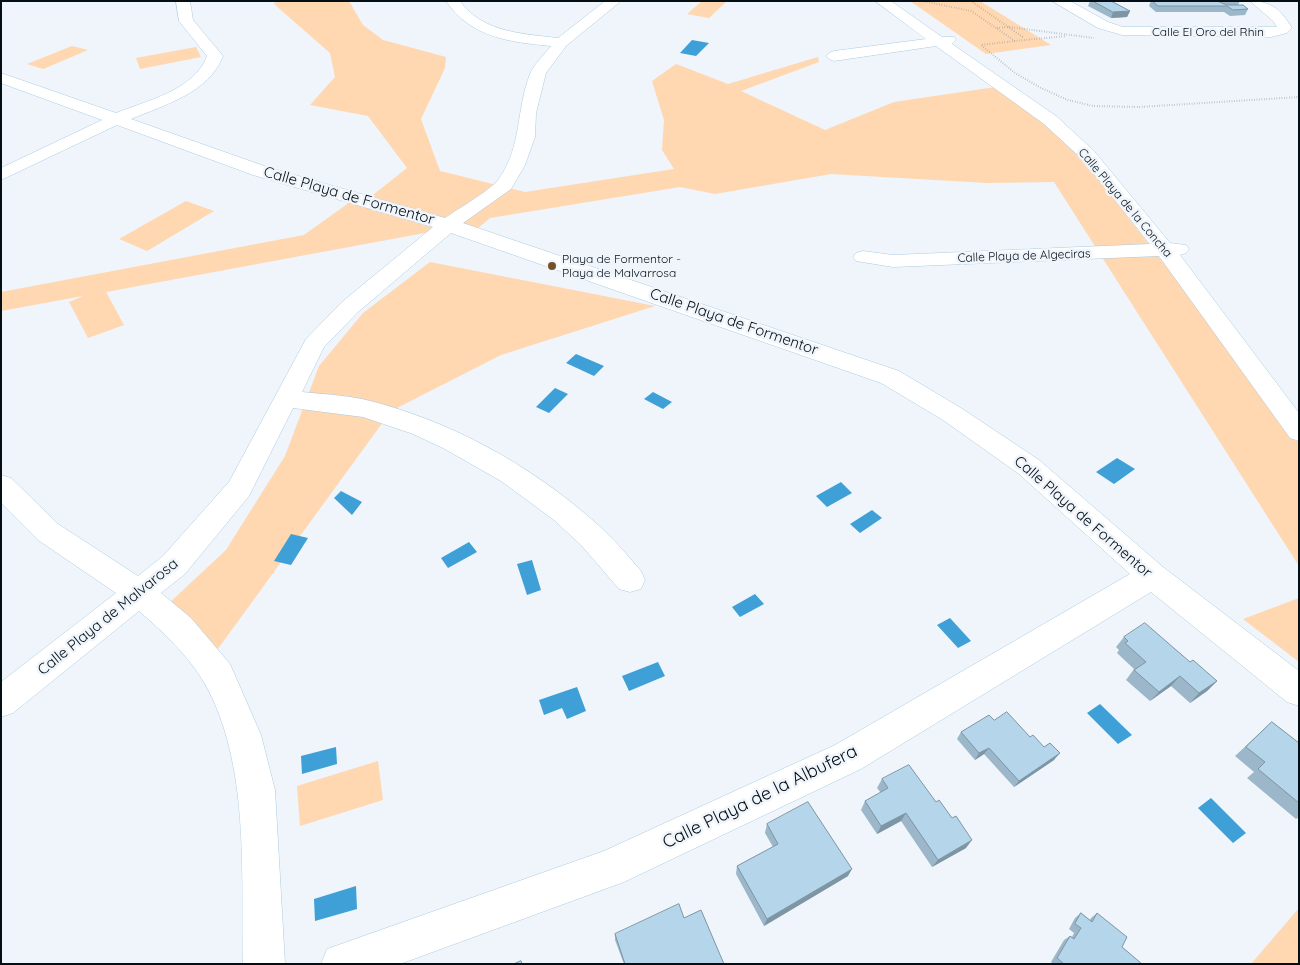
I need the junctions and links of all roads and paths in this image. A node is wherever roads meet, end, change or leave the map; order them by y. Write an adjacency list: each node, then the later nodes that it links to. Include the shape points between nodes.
1 (183, 1): 20 (street, via 186,21 215,56 211,67 182,91)
2 (453, 1): 16 (street, via 457,10 470,22 493,31)
3 (614, 1): 16 (street, Calle Playa de Malvarosa)
4 (882, 1): 14 (street, Calle Playa de la Concha)
5 (899, 1): 14 (street, Calle Playa de la Concha)
6 (922, 1): 11 (path, via 971,11)
7 (971, 1): 10 (path)
8 (1059, 1): 9 (street, Calle El Oro del Rhin, via 1113,29 1130,32 1271,33 1282,30 1282,21)
9 (1257, 1)
10 (1009, 27): 11 (path); 13 (path)
11 (997, 28): 15 (path)
12 (1069, 35): 13 (path, via 1049,39)
13 (1025, 38): 15 (path)
14 (946, 40): 17 (street); 23 (street, Calle Playa de la Concha, via 1050,120)
15 (1015, 41): 19 (path, via 981,45 1001,63 1052,94 1082,104 1145,107)
16 (561, 43): 22 (street, Calle Playa de Malvarosa, via 538,74 526,137 516,165 504,184)
17 (834, 56)
18 (1, 78): 20 (street, Calle Playa de Formentor)
19 (1299, 97)
20 (117, 119): 21 (street); 22 (street, Calle Playa de Formentor, via 260,171)
21 (1, 175)
22 (448, 225): 25 (street, Calle Playa de Malvarosa, via 350,307 314,344); 29 (street, Calle Playa de Formentor, via 890,377 952,414 1029,468)
23 (1175, 249): 24 (street, Calle Playa de Algeciras, via 893,261); 26 (street, Calle Playa de la Concha); 27 (street, Calle Playa de la Concha)
24 (863, 257)
25 (284, 399): 30 (street, via 363,408 436,433 480,456 542,494 588,533); 31 (street, Calle Playa de Malvarosa, via 239,489 174,565)
26 (1299, 404)
27 (1299, 432)
28 (1, 485): 31 (street, via 48,532)
29 (1152, 576): 32 (street, Calle Playa de Formentor); 35 (street, Calle Playa de la Albufera, via 848,757 610,868)
30 (630, 580)
31 (140, 593): 33 (street, Calle Playa de Malvarosa); 34 (street, via 180,628 218,674 244,735 257,790)
32 (1299, 691)
33 (1, 702)
34 (264, 964)
35 (342, 964)

